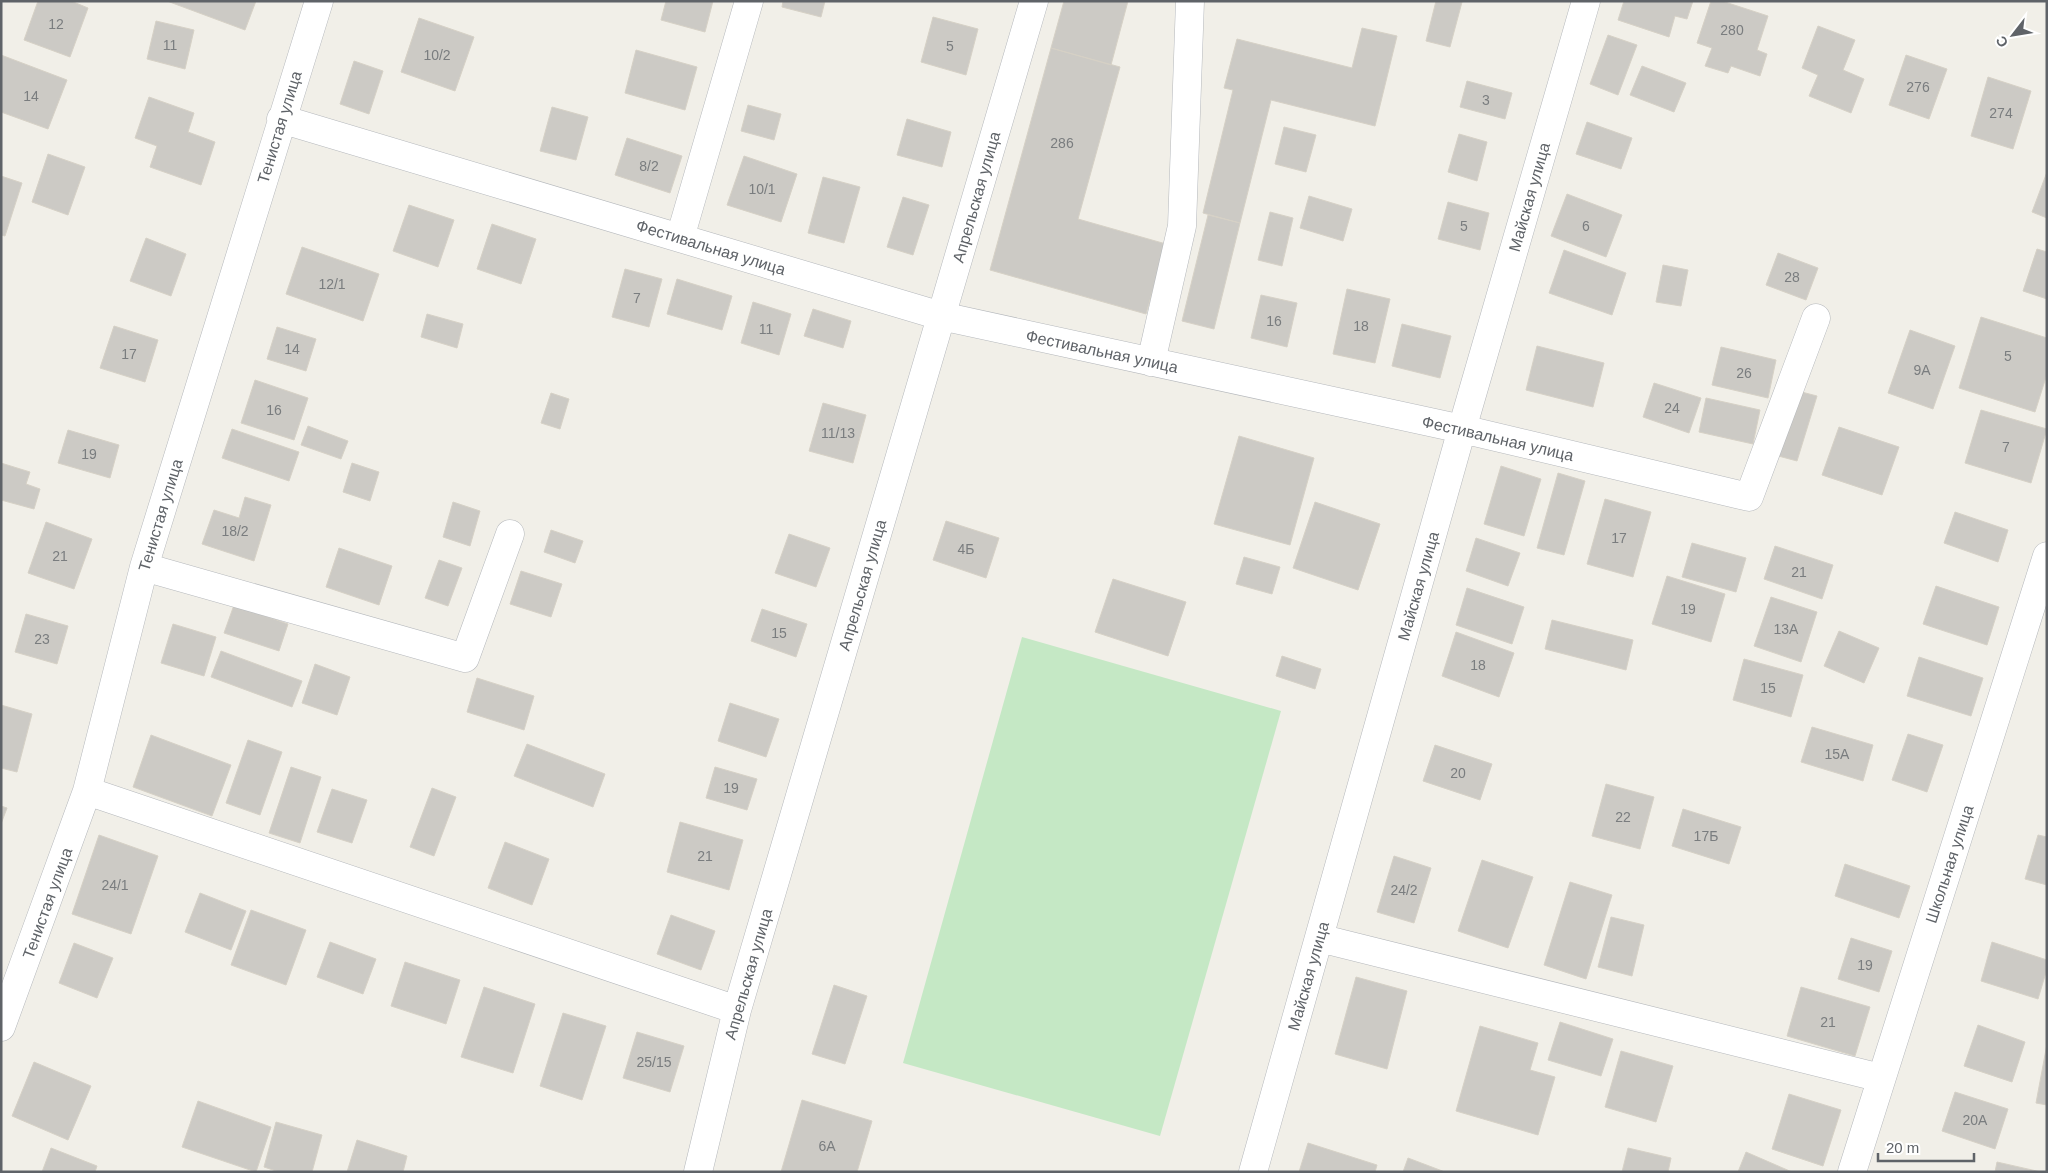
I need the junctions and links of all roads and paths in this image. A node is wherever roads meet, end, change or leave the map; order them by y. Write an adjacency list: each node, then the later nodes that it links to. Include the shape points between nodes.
1 (319, 1): 6 (street, Тенистая улица)
2 (749, 1): 7 (street)
3 (1034, 1): 8 (street, Апрельская улица)
4 (1190, 1): 10 (street, via 1182,226)
5 (1586, 1): 11 (street, Майская улица)
6 (281, 119): 7 (street, Фестивальная улица); 14 (street, Тенистая улица)
7 (680, 238): 8 (street, Фестивальная улица)
8 (941, 316): 10 (street, Фестивальная улица); 17 (street, Апрельская улица)
9 (1816, 318): 11 (street, Фестивальная улица, via 1749,497)
10 (1152, 362): 11 (street, Фестивальная улица)
11 (1462, 429): 16 (street, Майская улица)
12 (510, 534): 14 (street, via 465,658)
13 (2047, 556): 19 (street, Школьная улица)
14 (144, 567): 15 (street, Тенистая улица)
15 (87, 791): 17 (street); 18 (street, Тенистая улица)
16 (1319, 938): 19 (street); 21 (street, Майская улица)
17 (737, 1010): 20 (street, Апрельская улица)
18 (1, 1027)
19 (1880, 1078): 22 (street, Школьная улица)
20 (698, 1172)
21 (1253, 1172)
22 (1852, 1172)

